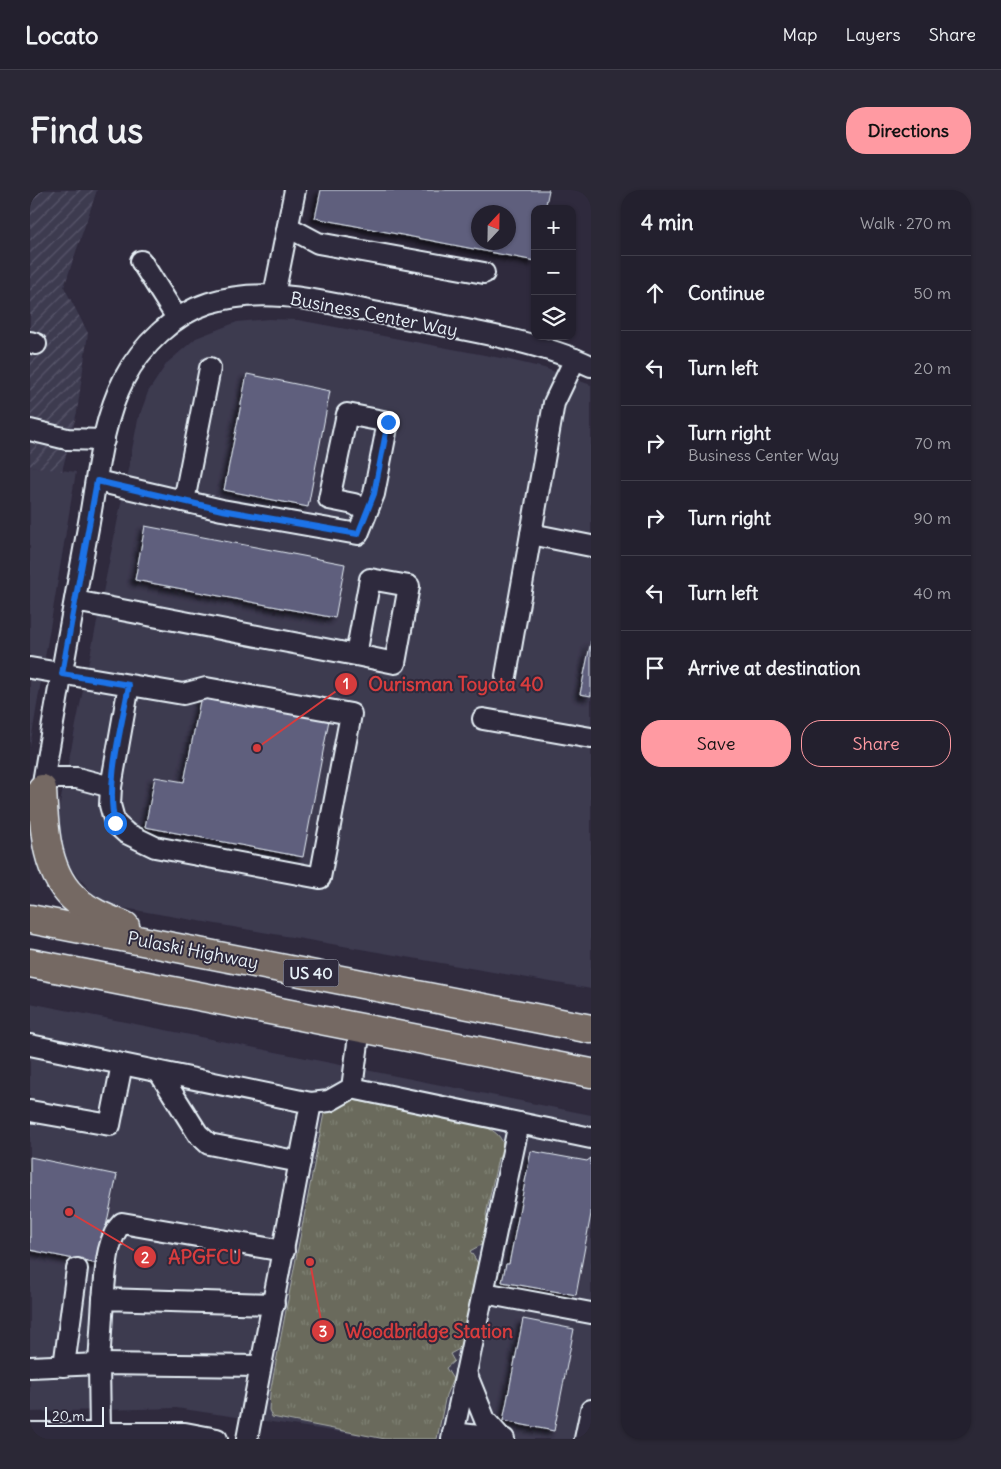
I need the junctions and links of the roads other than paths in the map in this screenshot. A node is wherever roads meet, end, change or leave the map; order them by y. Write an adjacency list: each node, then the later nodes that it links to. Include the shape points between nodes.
1 (295, 190): 2 (street)
2 (288, 227): 4 (street, via 318,243); 5 (street)
3 (140, 261): 6 (street)
4 (484, 273)
5 (274, 295): 6 (street, Business Center Way, via 235,296); 7 (street, Business Center Way, via 317,300 465,331)
6 (177, 318): 10 (street, Business Center Way, via 148,345 125,378)
7 (583, 362): 14 (street, via 554,402)
8 (210, 368): 12 (street)
9 (30, 430): 10 (street, via 67,439)
10 (104, 440): 11 (street, Business Center Way)
11 (97, 481): 12 (street); 16 (street, Business Center Way)
12 (184, 501): 13 (street, via 358,534)
13 (366, 512): 13 (street, via 374,494 388,422 347,414 329,499 354,504)
14 (531, 534): 15 (street); 20 (street)
15 (591, 546)
16 (75, 601): 17 (street); 19 (street, Business Center Way)
17 (356, 655)
18 (30, 668): 19 (street)
19 (62, 674): 21 (street); 25 (street, Business Center Way)
20 (506, 676)
21 (129, 685): 24 (street); 24 (street, via 183,694 206,688 351,714 320,878 155,847 140,841 115,823 110,805)
22 (483, 718): 23 (street)
23 (591, 738)
24 (112, 787): 25 (street, via 77,778)
25 (39, 793): 27 (highway, via 45,837 57,874 68,893 104,918)
26 (30, 919): 27 (highway, Pulaski Highway / US 40)
27 (170, 945): 29 (highway, Pulaski Highway / US 40)
28 (30, 963): 31 (highway, US 40)
29 (492, 1010): 30 (highway, via 506,996 513,996); 32 (highway, Pulaski Highway / US 40)
30 (591, 1011)
31 (360, 1028): 36 (highway, US 40); 37 (street)
32 (591, 1029)
33 (30, 1045): 34 (street)
34 (122, 1064): 35 (street); 39 (street, via 110,1125)
35 (159, 1072): 38 (street); 42 (street, via 198,1134 209,1144)
36 (585, 1073)
37 (352, 1088): 38 (street, via 329,1101); 40 (street)
38 (311, 1103): 42 (street)
39 (30, 1111)
40 (519, 1123): 41 (street); 45 (street)
41 (591, 1138)
42 (300, 1162): 43 (street)
43 (284, 1251): 46 (street, via 122,1223 116,1229 108,1257); 47 (street)
44 (77, 1269): 51 (street)
45 (484, 1293): 48 (street); 53 (street)
46 (103, 1299): 47 (street); 49 (street)
47 (274, 1304): 52 (street)
48 (591, 1313)
49 (99, 1364): 51 (street); 52 (street); 56 (street)
50 (30, 1366): 51 (street)
51 (64, 1366)
52 (260, 1366): 59 (street)
53 (466, 1373): 57 (street); 60 (street, via 486,1420)
54 (591, 1410): 61 (street)
55 (30, 1433): 56 (street)
56 (100, 1433): 58 (street, via 184,1433)
57 (452, 1436): 60 (street)
58 (217, 1439)
59 (247, 1439)
60 (503, 1439)
61 (585, 1439)

